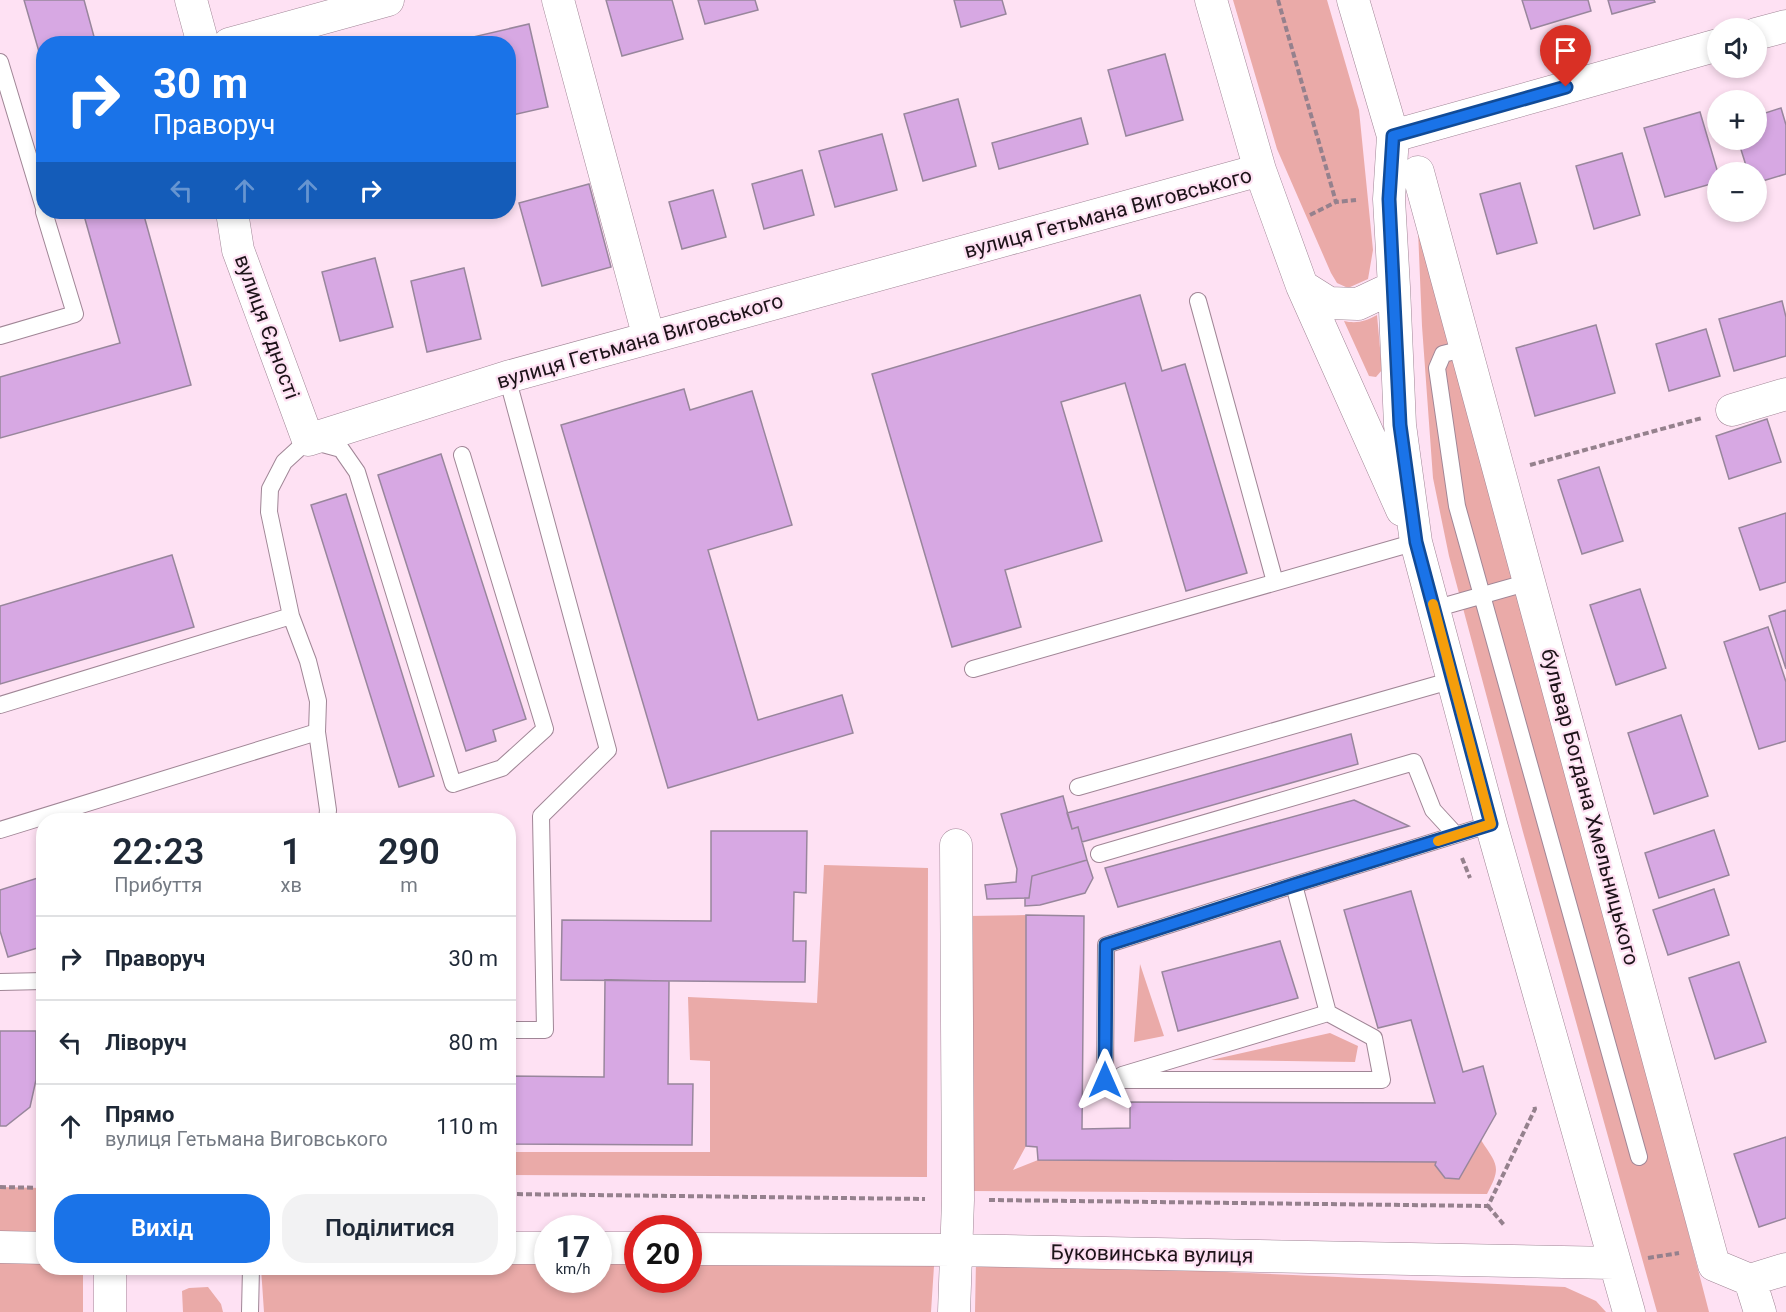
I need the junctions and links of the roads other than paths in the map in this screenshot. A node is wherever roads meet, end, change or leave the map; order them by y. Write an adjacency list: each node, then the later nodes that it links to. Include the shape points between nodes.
1 (191, 0): 8 (street)
2 (388, 0): 9 (street)
3 (558, 0): 22 (street)
4 (1211, 0): 13 (street)
5 (1353, 0): 12 (street)
6 (1786, 26): 7 (street)
7 (1767, 31)
8 (200, 36)
9 (258, 36)
10 (1707, 48): 12 (street)
11 (0, 62): 15 (lane)
12 (1393, 136): 19 (street, via 1389,199)
13 (1260, 170): 18 (street, вулиця Гетьмана Виговського); 22 (street, вулиця Гетьмана Виговського)
14 (1418, 172): 23 (street, бульвар Богдана Хмельницького)
15 (36, 183)
16 (47, 219): 21 (lane, via 75,314)
17 (233, 219): 27 (street, вулиця Єдності, via 238,250)
18 (1302, 286): 19 (street, via 1329,303 1358,304); 29 (street, вулиця Гетьмана Виговського)
19 (1394, 288): 29 (street, via 1400,425)
20 (1198, 300): 30 (lane)
21 (0, 336)
22 (649, 338): 24 (street, вулиця Гетьмана Виговського)
23 (1467, 348): 31 (street, бульвар Богдана Хмельницького); 32 (lane, via 1443,354 1437,368 1457,506)
24 (507, 377): 27 (street, вулиця Гетьмана Виговського); 52 (lane, via 608,750 541,816 545,1030)
25 (1786, 394): 26 (street)
26 (1732, 410)
27 (308, 440): 28 (lane, via 341,449 357,472 453,784 502,768 545,729); 34 (lane, via 284,462 270,489 269,512)
28 (462, 455)
29 (1416, 542): 30 (lane); 33 (street)
30 (1275, 582): 35 (lane)
31 (1529, 582): 32 (lane); 65 (street, бульвар Богдана Хмельницького, via 1714,1265)
32 (1482, 595): 33 (lane); 54 (lane)
33 (1434, 609): 36 (street)
34 (291, 616): 37 (lane); 38 (lane, via 318,701)
35 (973, 669)
36 (1453, 680): 39 (lane); 43 (street)
37 (0, 705)
38 (317, 732): 40 (lane); 41 (lane)
39 (1078, 787)
40 (55, 813)
41 (328, 813)
42 (36, 819): 44 (lane)
43 (1491, 824): 45 (lane); 61 (street)
44 (0, 830)
45 (1456, 835): 47 (lane, via 1433,810 1414,762); 48 (lane)
46 (956, 845): 60 (street)
47 (1099, 854)
48 (1294, 885): 51 (lane); 53 (lane, via 1106,945)
49 (36, 981): 50 (lane)
50 (0, 982)
51 (1328, 1012): 53 (lane); 53 (lane, via 1374,1038 1382,1080)
52 (516, 1030)
53 (1105, 1080)
54 (1639, 1157)
55 (0, 1247): 56 (street)
56 (36, 1248)
57 (516, 1248): 58 (street)
58 (534, 1248)
59 (702, 1249): 60 (street, Буковинська вулиця)
60 (956, 1250): 61 (street, Буковинська вулиця); 68 (street)
61 (1614, 1263): 69 (street)
62 (1786, 1269): 65 (street)
63 (110, 1275): 66 (street)
64 (251, 1275): 67 (lane)
65 (1750, 1280): 70 (street)
66 (110, 1312)
67 (250, 1312)
68 (954, 1312)
69 (1629, 1312)
70 (1760, 1312)

